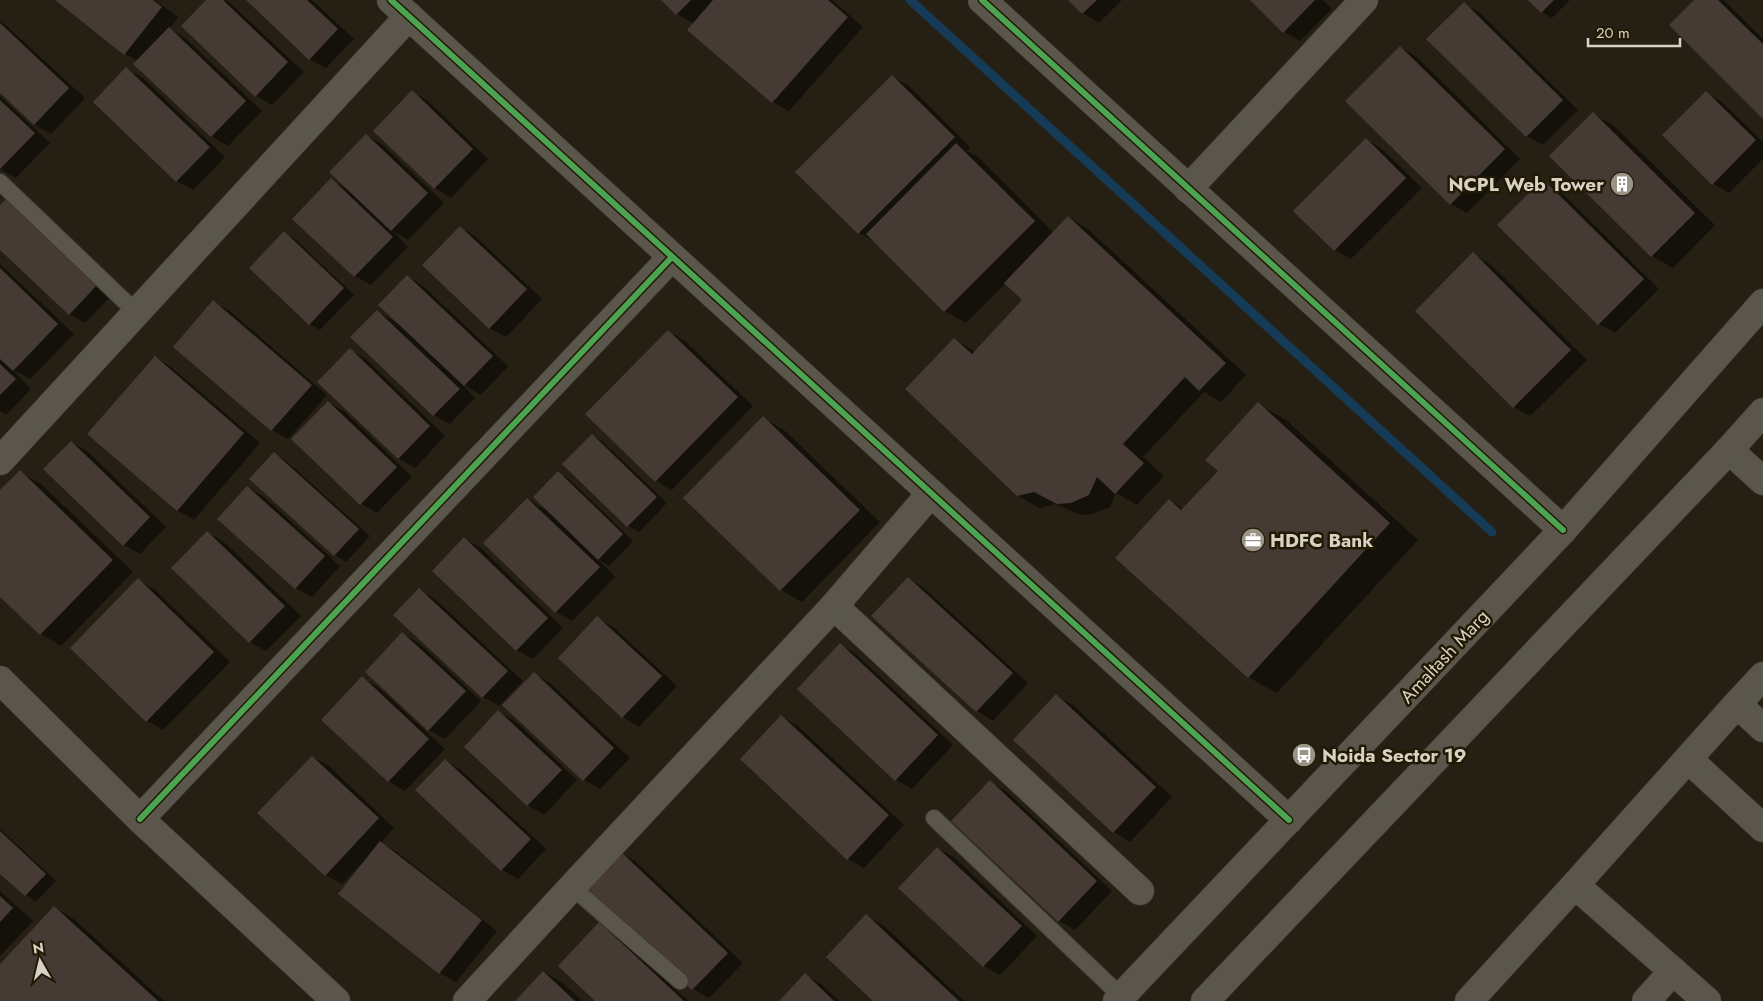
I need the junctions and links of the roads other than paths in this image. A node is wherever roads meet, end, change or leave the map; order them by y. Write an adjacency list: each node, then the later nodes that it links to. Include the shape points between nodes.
1 (982, 0): 5 (street)
2 (1364, 0): 5 (street)
3 (400, 8): 6 (street); 8 (street)
4 (0, 182): 8 (lane)
5 (1188, 189): 14 (street)
6 (672, 256): 13 (street); 22 (street)
7 (1761, 308): 14 (street, Amaltash Marg)
8 (137, 312): 11 (street)
9 (1763, 412): 10 (street)
10 (1728, 450): 12 (street); 33 (street)
11 (0, 461)
12 (1763, 481)
13 (931, 493): 15 (street); 23 (street)
14 (1563, 530): 23 (street, Amaltash Marg)
15 (834, 606): 26 (street); 27 (street)
16 (1763, 676): 18 (street)
17 (0, 680): 22 (street)
18 (1737, 704): 19 (street); 20 (street)
19 (1763, 728)
20 (1688, 759): 24 (street); 25 (street)
21 (934, 818): 30 (lane)
22 (140, 819): 31 (street)
23 (1288, 820): 30 (street, Amaltash Marg)
24 (1763, 828)
25 (1575, 885): 28 (street); 34 (street)
26 (572, 886): 29 (lane); 32 (street)
27 (1140, 891)
28 (1673, 971): 35 (street); 36 (street)
29 (680, 981)
30 (1119, 999)
31 (336, 1001)
32 (467, 1001)
33 (1205, 1001)
34 (1469, 1001)
35 (1646, 1001)
36 (1707, 1001)

